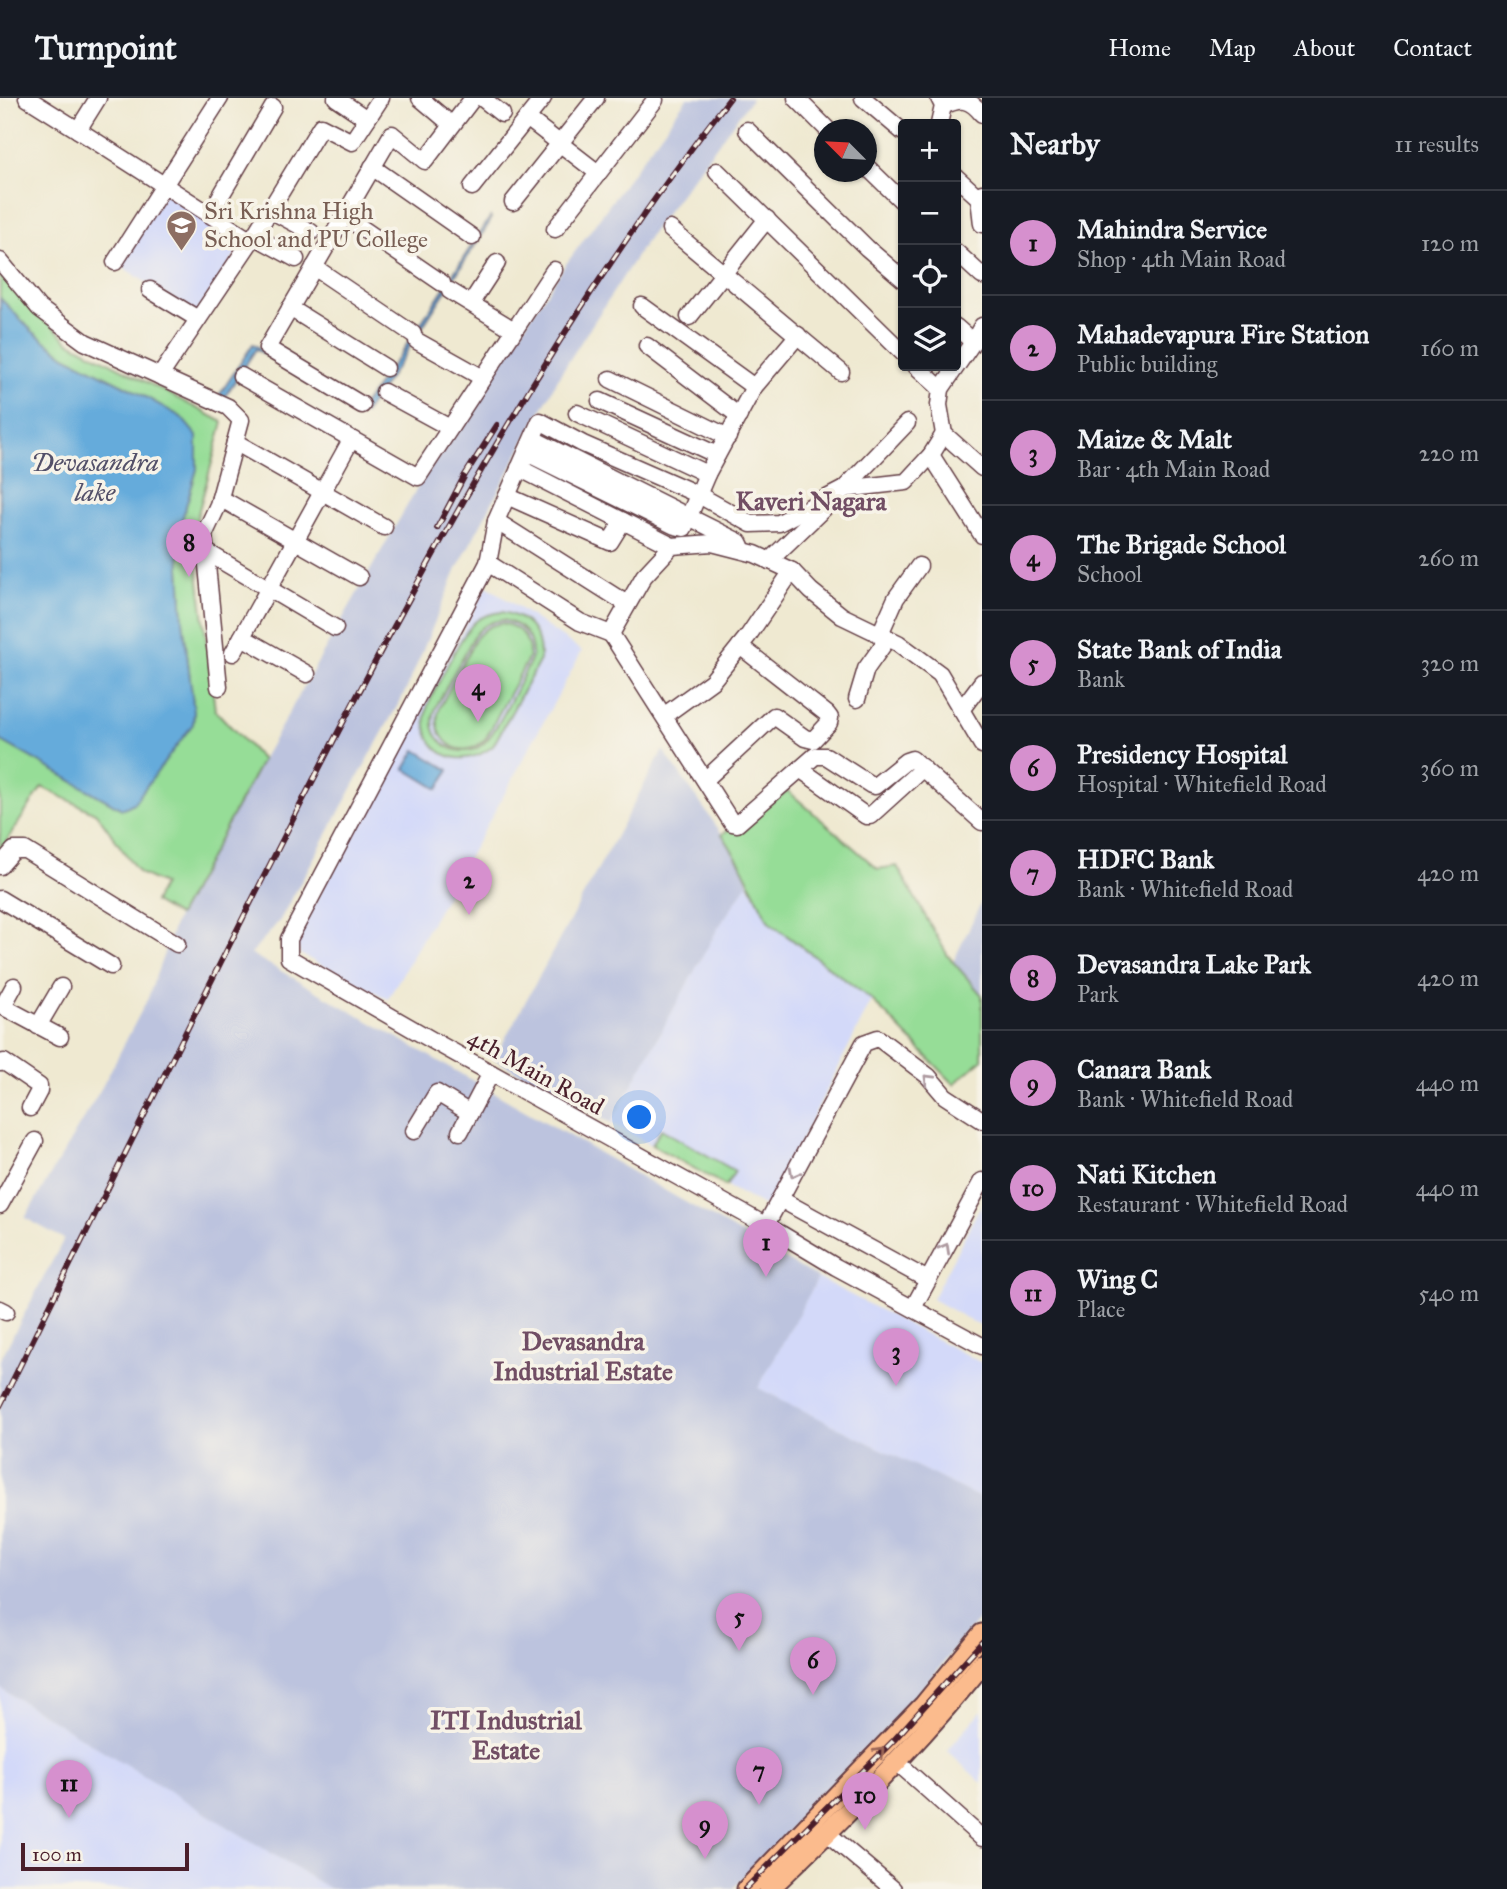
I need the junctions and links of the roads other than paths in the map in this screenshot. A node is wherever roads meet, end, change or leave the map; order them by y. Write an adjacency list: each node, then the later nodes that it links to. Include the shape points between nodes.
1 (27, 98): 24 (street)
2 (98, 98): 24 (street)
3 (220, 98): 33 (street)
4 (337, 98): 16 (street); 20 (street)
5 (381, 98): 20 (street)
6 (420, 98): 22 (street)
7 (473, 98): 22 (street)
8 (482, 98): 17 (street)
9 (543, 98): 19 (street)
10 (596, 98): 27 (street)
11 (796, 98): 21 (street)
12 (863, 98): 23 (street)
13 (655, 100): 30 (street)
14 (941, 102): 18 (street, via 965,99)
15 (273, 107): 39 (street)
16 (327, 112)
17 (502, 114)
18 (982, 114)
19 (527, 118): 27 (street); 34 (street)
20 (367, 119): 26 (street)
21 (817, 119)
22 (452, 125): 28 (street, via 425,161 392,134)
23 (898, 128)
24 (78, 130): 33 (street)
25 (747, 130): 56 (street)
26 (352, 142): 28 (street); 38 (street, via 321,126)
27 (560, 144): 30 (street); 37 (street)
28 (375, 162): 40 (street); 46 (street)
29 (717, 172): 41 (street)
30 (598, 173): 43 (street)
31 (877, 176): 36 (street)
32 (961, 181): 35 (street)
33 (165, 184): 39 (street); 51 (street)
34 (472, 187)
35 (980, 195): 42 (street)
36 (898, 196)
37 (513, 202)
38 (270, 211): 45 (street); 47 (street)
39 (209, 214): 47 (street)
40 (344, 216): 53 (street); 59 (street)
41 (767, 219): 55 (street); 70 (street)
42 (982, 224)
43 (555, 229)
44 (670, 229): 55 (street)
45 (311, 232)
46 (472, 237)
47 (252, 238): 49 (street); 63 (street)
48 (961, 256): 57 (street)
49 (296, 260)
50 (0, 261): 74 (street, via 39,308 85,342)
51 (116, 262)
52 (497, 263): 59 (street)
53 (314, 267): 61 (street); 76 (street)
54 (554, 270): 65 (street)
55 (724, 273): 62 (street); 67 (street)
56 (898, 275)
57 (982, 276)
58 (150, 290): 63 (street)
59 (471, 303): 65 (street)
60 (642, 306): 78 (street)
61 (290, 308): 71 (street); 82 (street, via 267,348)
62 (690, 317)
63 (198, 319): 74 (street)
64 (982, 326): 68 (street)
65 (514, 331): 76 (street)
66 (961, 331): 68 (street)
67 (798, 335): 73 (street); 78 (street)
68 (973, 342): 79 (street)
69 (647, 346): 84 (street)
70 (898, 348)
71 (386, 368)
72 (921, 371): 79 (street)
73 (841, 372)
74 (160, 376): 90 (street, via 228,407 242,420)
75 (241, 376): 89 (street)
76 (483, 378): 86 (street)
77 (610, 379): 88 (street)
78 (754, 387): 84 (street)
79 (941, 389): 87 (street)
80 (384, 391): 86 (street)
81 (600, 401): 93 (street)
82 (362, 405)
83 (578, 413): 98 (street)
84 (738, 416): 88 (street)
85 (907, 422): 99 (street)
86 (450, 428): 89 (street, via 418,477)
87 (944, 434): 94 (street); 95 (street)
88 (727, 437): 93 (street)
89 (351, 440): 100 (street)
90 (235, 442): 100 (street); 103 (street)
91 (583, 444): 92 (street, via 540,421); 96 (street); 101 (street)
92 (530, 445): 96 (street, via 535,457); 97 (street)
93 (717, 455): 98 (street)
94 (931, 455): 99 (street, via 906,482); 109 (street)
95 (979, 460)
96 (570, 466): 104 (street, via 681,528)
97 (519, 468): 102 (street); 106 (street)
98 (707, 474): 101 (street)
99 (844, 489): 107 (street, via 779,523); 114 (street)
100 (323, 492): 108 (street); 110 (street)
101 (696, 494): 104 (street); 107 (street)
102 (507, 496): 105 (street); 106 (street, via 610,542)
103 (220, 498): 110 (street); 113 (street, via 204,536)
104 (690, 516): 112 (street)
105 (496, 520): 115 (street); 120 (street)
106 (623, 521): 111 (street)
107 (751, 524): 112 (street)
108 (384, 527)
109 (982, 535)
110 (295, 541): 118 (street); 119 (street)
111 (672, 546): 112 (street, via 712,543); 120 (street, via 644,576)
112 (742, 547): 114 (street)
113 (205, 551): 119 (street); 129 (street)
114 (769, 561): 117 (street)
115 (488, 563): 122 (street, via 580,622); 148 (street, 4th Main Road, via 289,939 289,958)
116 (919, 566): 123 (street, via 896,598)
117 (792, 571): 123 (street, via 842,616); 125 (street)
118 (359, 577)
119 (269, 589): 121 (street); 124 (street)
120 (627, 604): 122 (street)
121 (335, 628)
122 (611, 634): 132 (street)
123 (884, 636): 130 (street, via 866,669); 131 (street, via 940,674)
124 (242, 637): 126 (street); 127 (street)
125 (740, 646): 132 (street, via 712,681); 136 (street, via 827,714 829,723 813,740 774,716)
126 (233, 653)
127 (307, 674)
128 (982, 682): 131 (street)
129 (219, 687)
130 (857, 699)
131 (961, 710): 133 (street)
132 (665, 715): 136 (street)
133 (982, 745)
134 (923, 768): 135 (street, via 912,759 906,761 875,786 826,756 814,756); 135 (street, via 870,816); 137 (street)
135 (800, 769): 136 (street, via 737,824)
136 (705, 780)
137 (982, 821)
138 (0, 866): 140 (street, via 14,850 25,850)
139 (1, 900): 141 (street)
140 (177, 944)
141 (111, 966)
142 (14, 986): 144 (street)
143 (61, 987): 145 (street)
144 (1, 1006): 145 (street)
145 (38, 1026): 146 (street)
146 (60, 1037)
147 (0, 1063): 149 (street, via 40,1086)
148 (491, 1073): 150 (street); 158 (street, 4th Main Road)
149 (30, 1108)
150 (470, 1113): 152 (street, via 437,1093); 153 (street)
151 (982, 1120): 156 (street, one-way to 156, via 945,1097 928,1076 872,1038 864,1043)
152 (414, 1131)
153 (460, 1132)
154 (35, 1141): 157 (street)
155 (982, 1181): 159 (street, one-way to 155)
156 (780, 1199): 158 (street); 159 (street)
157 (0, 1205)
158 (766, 1225): 160 (street, 4th Main Road)
159 (928, 1280): 160 (street)
160 (913, 1308): 161 (street, 4th Main Road)
161 (982, 1346)
162 (982, 1634): 165 (main road, one-way to 162)
163 (982, 1664): 164 (main road)
164 (898, 1763): 165 (main road); 166 (street)
165 (816, 1836): 167 (main road); 168 (main road); 169 (street)
166 (982, 1838)
167 (747, 1889)
168 (769, 1889)
169 (893, 1889)

